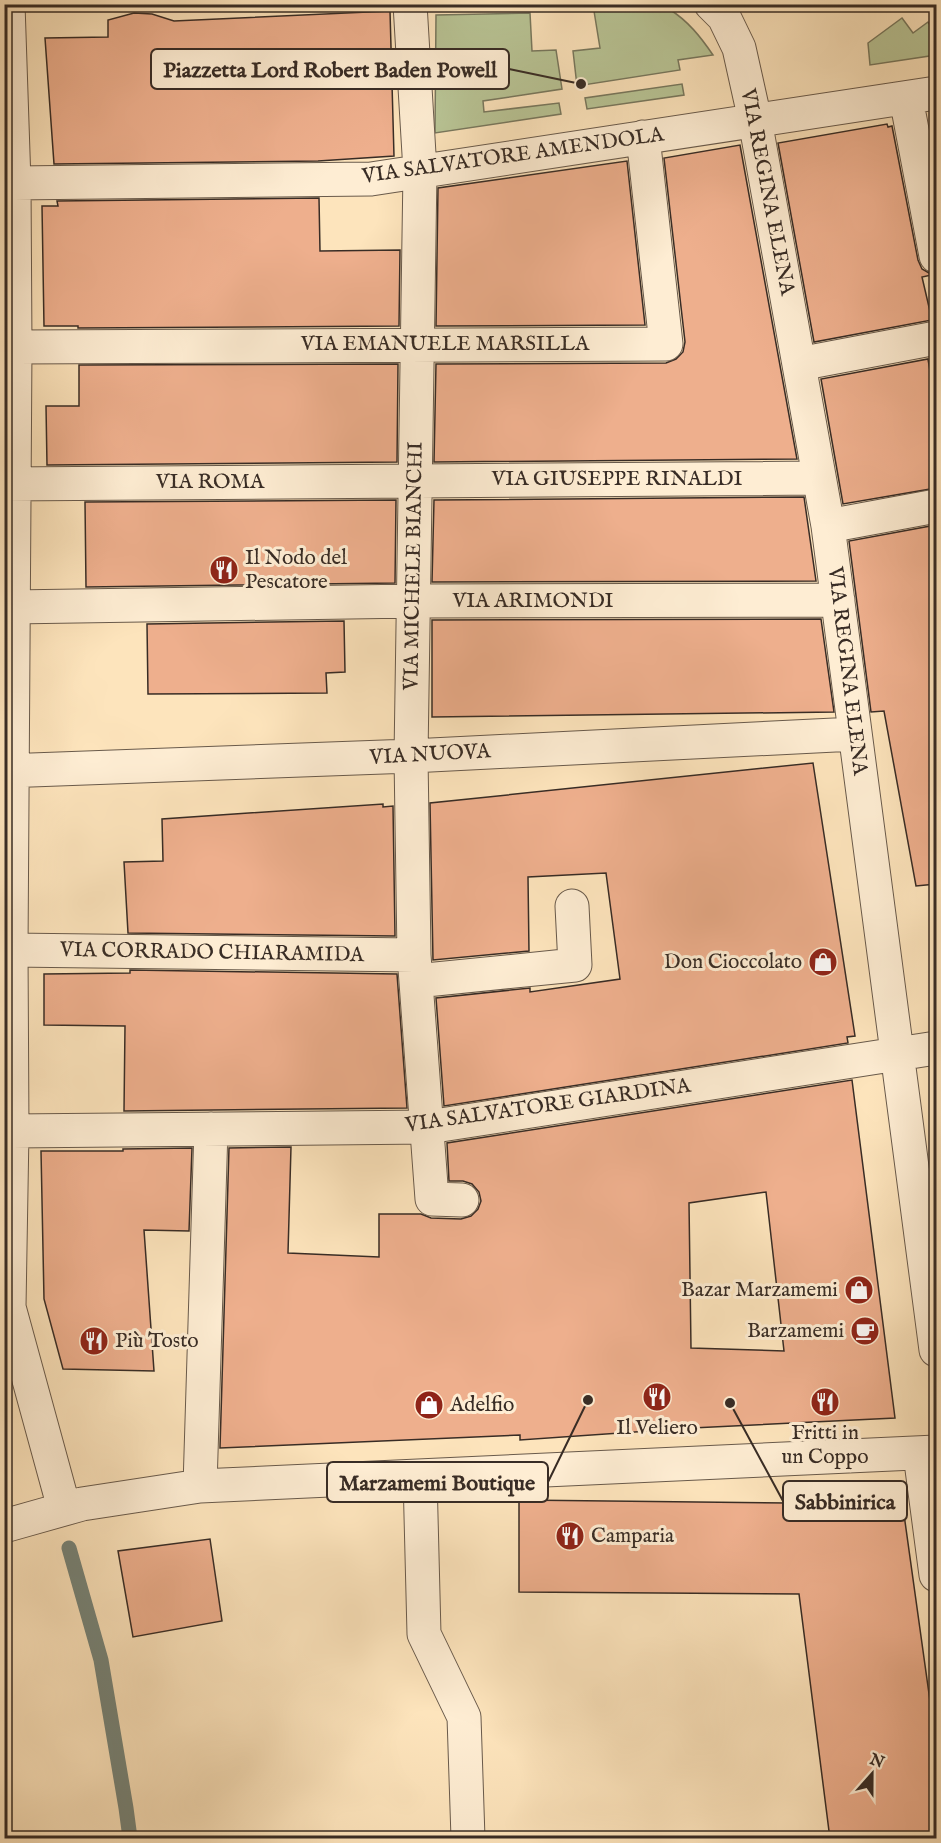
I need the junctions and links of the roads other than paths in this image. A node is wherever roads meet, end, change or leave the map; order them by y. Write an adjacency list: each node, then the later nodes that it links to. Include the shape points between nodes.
1 (8, 4): 8 (street)
2 (410, 4): 7 (street, VIA MICHELE BIANCHI)
3 (711, 4): 5 (street, VIA REGINA ELENA, via 724,17 739,48)
4 (921, 95): 5 (street, VIA SALVATORE AMENDOLA); 9 (street)
5 (754, 120): 6 (street, VIA SALVATORE AMENDOLA); 13 (street, VIA REGINA ELENA)
6 (643, 137): 7 (street, VIA SALVATORE AMENDOLA); 11 (street, VIA EMANUELE MARSILLA, via 666,344)
7 (420, 171): 8 (street, VIA SALVATORE AMENDOLA, via 371,179); 11 (street, VIA MICHELE BIANCHI)
8 (14, 183): 12 (street)
9 (936, 256)
10 (936, 338): 13 (street)
11 (417, 344): 12 (street, VIA EMANUELE MARSILLA); 15 (street, VIA MICHELE BIANCHI)
12 (15, 346): 16 (street)
13 (798, 364): 14 (street, VIA REGINA ELENA)
14 (818, 478): 15 (street, VIA GIUSEPPE RINALDI); 18 (street, VIA REGINA ELENA)
15 (415, 481): 16 (street, VIA ROMA); 20 (street, VIA MICHELE BIANCHI)
16 (9, 484): 21 (street)
17 (936, 506): 18 (street)
18 (828, 526): 19 (street, VIA REGINA ELENA)
19 (838, 600): 20 (street, VIA ARIMONDI); 22 (street, VIA REGINA ELENA)
20 (414, 601): 21 (street, VIA ARIMONDI); 23 (street, VIA MICHELE BIANCHI)
21 (12, 607): 24 (street)
22 (855, 734): 23 (street, VIA NUOVA); 29 (street, VIA REGINA ELENA)
23 (411, 756): 24 (street, VIA NUOVA); 27 (street, VIA MICHELE BIANCHI)
24 (9, 771): 26 (street)
25 (572, 906): 27 (street, VIA CORRADO CHIARAMIDA, via 576,965)
26 (11, 950): 27 (street, VIA CORRADO CHIARAMIDA); 32 (street)
27 (415, 968): 30 (street, VIA MICHELE BIANCHI)
28 (936, 1048): 29 (street, VIA SALVATORE GIARDINA)
29 (897, 1055): 30 (street, VIA SALVATORE GIARDINA); 34 (street, VIA REGINA ELENA)
30 (428, 1127): 31 (street, VIA SALVATORE GIARDINA); 33 (street, VIA MICHELE BIANCHI, via 432,1199)
31 (211, 1129): 32 (street, VIA SALVATORE GIARDINA); 38 (street)
32 (12, 1131): 39 (street, via 9,1307)
33 (462, 1200)
34 (927, 1208): 35 (street, VIA REGINA ELENA)
35 (936, 1350)
36 (928, 1453): 37 (street); 41 (street)
37 (420, 1476): 38 (street); 42 (street, via 424,1634 464,1717)
38 (200, 1486): 39 (street)
39 (64, 1508): 40 (street)
40 (4, 1526)
41 (936, 1575)
42 (468, 1839)

